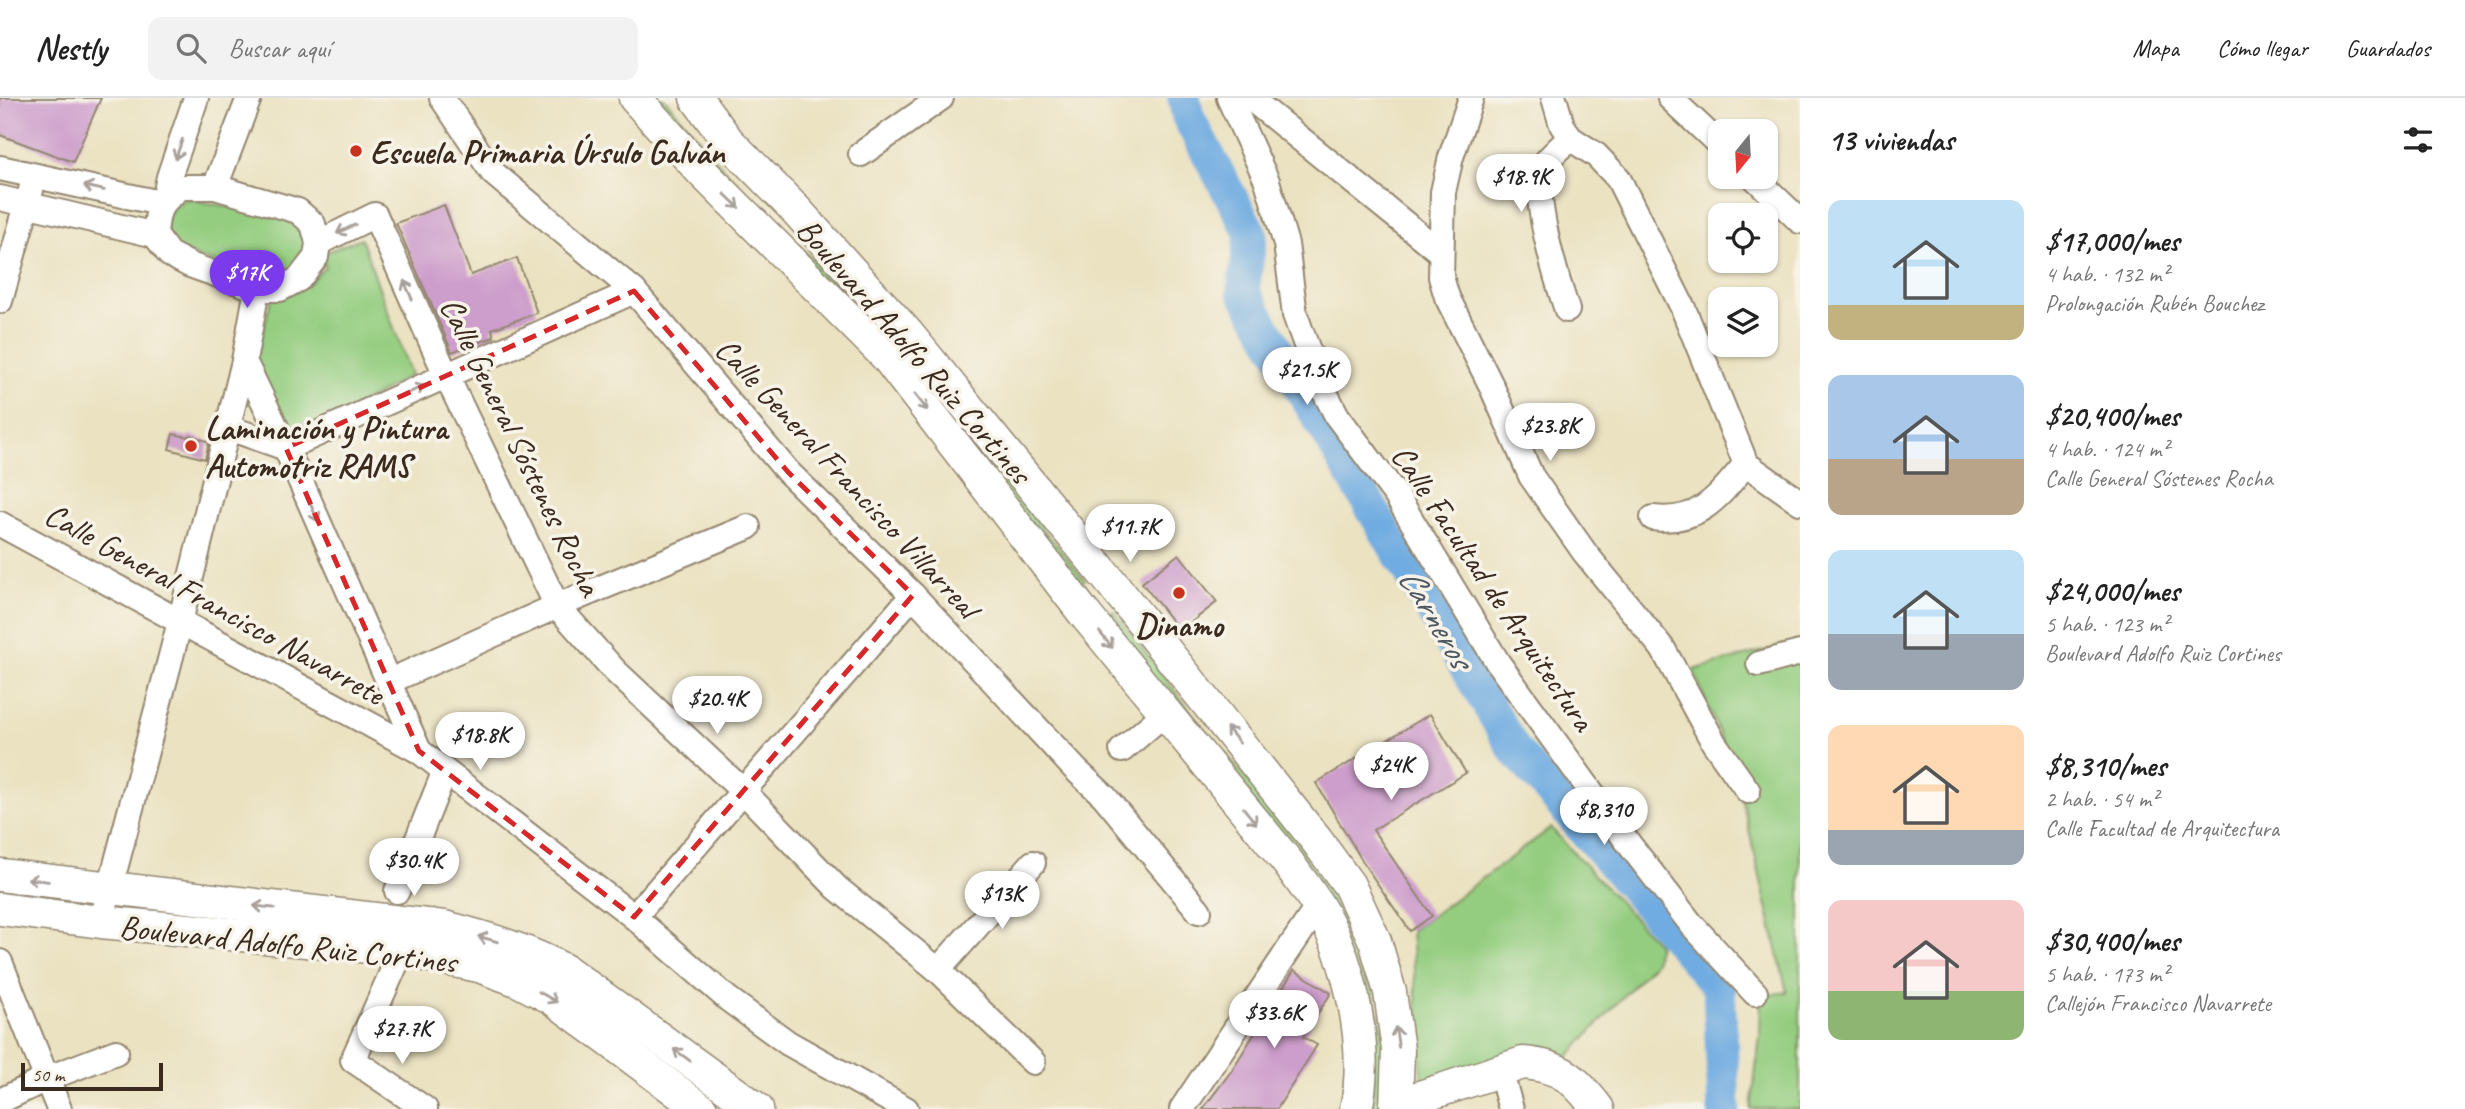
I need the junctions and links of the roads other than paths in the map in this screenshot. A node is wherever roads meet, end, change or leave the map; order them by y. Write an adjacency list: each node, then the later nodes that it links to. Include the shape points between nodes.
1 (196, 98): 20 (street, one-way to 20)
2 (249, 98): 17 (street)
3 (442, 98): 27 (street, Calle General Francisco Villarreal, via 493,173)
4 (635, 98): 42 (main road, Boulevard Adolfo Ruiz Cortines, one-way to 42, via 703,173 887,357)
5 (696, 98): 39 (main road, Boulevard Adolfo Ruiz Cortines, via 728,141 907,333)
6 (941, 98): 14 (street)
7 (1228, 98): 65 (street, Calle Facultad de Arquitectura, via 1266,181 1286,244 1295,315 1337,416 1396,495 1506,674 1629,844 1692,925)
8 (1250, 98): 25 (street)
9 (1471, 98): 25 (street, via 1443,192)
10 (1554, 98): 13 (street)
11 (1670, 98): 12 (street)
12 (1708, 134)
13 (1570, 138): 29 (street, via 1543,166 1538,180 1552,264); 34 (street, via 1596,155 1618,178 1683,308)
14 (861, 154)
15 (0, 168): 16 (street)
16 (34, 175): 20 (street, one-way to 16); 21 (street)
17 (215, 187): 20 (street, via 181,187); 24 (street, via 298,211 313,224)
18 (1767, 189): 22 (street)
19 (0, 198): 21 (street)
20 (162, 202): 23 (street)
21 (28, 204): 23 (street); 28 (street)
22 (1800, 221)
23 (155, 235): 26 (street, via 169,254)
24 (318, 243): 26 (street, via 316,257 299,279 279,289); 31 (street, Calle General Sóstenes Rocha, one-way to 24, via 375,215)
25 (1440, 252): 51 (street, via 1447,297 1531,476 1585,553 1663,649 1714,743)
26 (257, 289): 30 (street)
27 (634, 291): 31 (street); 40 (street, Calle General Francisco Villarreal, via 788,472)
28 (0, 301)
29 (1567, 310)
30 (244, 361): 32 (street); 33 (street)
31 (446, 375): 33 (street, one-way to 31); 41 (street, Calle General Sóstenes Rocha)
32 (226, 427): 33 (street); 43 (street)
33 (286, 448): 46 (street, one-way to 46)
34 (1746, 464): 35 (street); 36 (street, via 1715,500 1689,516 1672,521)
35 (1800, 502)
36 (1653, 518)
37 (0, 524): 43 (street, Calle General Francisco Navarrete)
38 (748, 527): 41 (street)
39 (1114, 586): 42 (main road); 72 (main road, Boulevard Adolfo Ruiz Cortines, one-way to 39, via 1398,1050 1390,992 1375,941 1349,885)
40 (914, 595): 52 (street); 59 (street, Calle General Francisco Villarreal, via 1104,796)
41 (557, 606): 46 (street); 52 (street, Calle General Sóstenes Rocha, via 615,671)
42 (1083, 612): 47 (main road, Boulevard Adolfo Ruiz Cortines, one-way to 47)
43 (180, 622): 49 (street, Calle General Francisco Navarrete); 55 (street)
44 (1800, 653): 45 (street)
45 (1759, 664)
46 (390, 681): 49 (street)
47 (1165, 713): 48 (street); 57 (main road, Boulevard Adolfo Ruiz Cortines, one-way to 57)
48 (1122, 750)
49 (419, 751): 50 (street, Calle General Francisco Navarrete)
50 (444, 773): 56 (street); 60 (street, Calle General Francisco Navarrete)
51 (1748, 791)
52 (744, 792): 60 (street); 64 (street, Calle General Sóstenes Rocha, via 837,888)
53 (1032, 863): 64 (street)
54 (0, 875): 55 (main road, Boulevard Adolfo Ruiz Cortines, one-way to 54)
55 (110, 890): 61 (street); 70 (main road, Boulevard Adolfo Ruiz Cortines, one-way to 55, via 566,971 489,938 444,928)
56 (397, 891)
57 (1318, 906): 78 (street); 79 (main road, Boulevard Adolfo Ruiz Cortines, via 1341,958 1354,1007 1361,1047)
58 (0, 909): 61 (main road, Boulevard Adolfo Ruiz Cortines)
59 (1199, 911)
60 (634, 917): 77 (street, Calle General Francisco Navarrete, via 728,999 788,1043)
61 (101, 922): 62 (main road, Boulevard Adolfo Ruiz Cortines)
62 (402, 950): 74 (street, via 353,1060); 75 (main road, Boulevard Adolfo Ruiz Cortines, one-way to 75, via 479,966 552,998)
63 (0, 962): 69 (street)
64 (937, 970): 67 (street, Calle General Sóstenes Rocha)
65 (1755, 993)
66 (116, 1052): 69 (street)
67 (1033, 1062)
68 (1500, 1070): 72 (main road); 80 (street); 81 (main road, via 1523,1063 1560,1070)
69 (46, 1079): 71 (street); 73 (street)
70 (722, 1083): 75 (main road); 76 (main road, Boulevard Adolfo Ruiz Cortines)
71 (0, 1101)
72 (1396, 1107)
73 (59, 1109)
74 (425, 1109)
75 (702, 1109)
76 (757, 1109)
77 (906, 1109)
78 (1182, 1109)
79 (1356, 1109)
80 (1511, 1109)
81 (1598, 1109)

